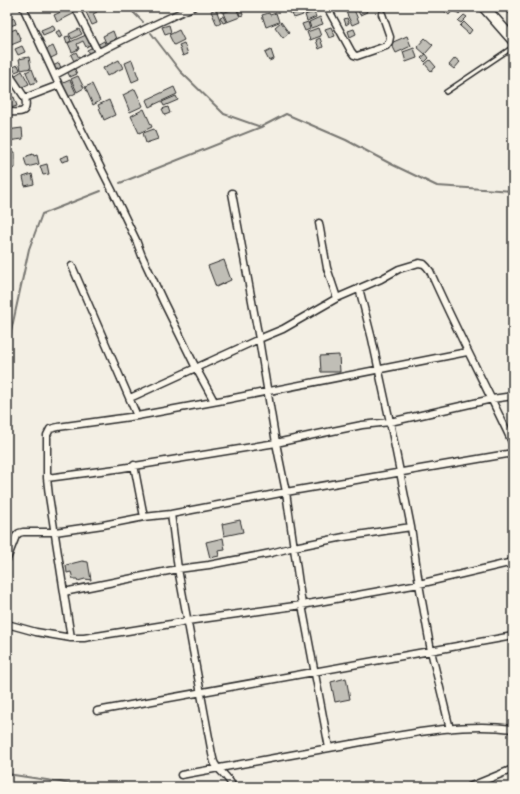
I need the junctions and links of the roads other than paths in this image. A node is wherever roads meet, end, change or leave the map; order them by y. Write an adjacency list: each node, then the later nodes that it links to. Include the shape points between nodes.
1 (23, 7): 11 (street)
2 (75, 7): 9 (street)
3 (193, 7): 9 (street)
4 (327, 7): 6 (street, via 351,51 357,56 386,46 389,42 390,37)
5 (484, 7): 7 (main road)
6 (382, 14)
7 (513, 40)
8 (513, 47): 13 (lane)
9 (98, 52): 11 (street)
10 (7, 71): 14 (street)
11 (55, 76): 12 (street)
12 (59, 85): 14 (street); 23 (street)
13 (446, 92)
14 (25, 98): 15 (street, via 24,111)
15 (7, 112)
16 (232, 193): 21 (street)
17 (319, 223): 20 (street, via 327,268)
18 (72, 266): 27 (street)
19 (359, 288): 20 (street); 22 (street, via 399,269 413,264 424,264 430,271); 24 (street)
20 (337, 298): 21 (street, via 283,330)
21 (259, 338): 23 (street); 25 (street)
22 (467, 352): 24 (street); 28 (street)
23 (196, 368): 27 (street); 29 (street)
24 (378, 369): 25 (street); 31 (street)
25 (268, 391): 29 (street); 32 (street)
26 (513, 396): 28 (street)
27 (130, 398): 30 (street)
28 (492, 399): 31 (street); 33 (street)
29 (214, 401): 30 (street)
30 (138, 416): 37 (street, via 50,429 46,435)
31 (390, 422): 32 (street); 36 (street)
32 (276, 443): 35 (street); 38 (street)
33 (513, 444)
34 (513, 453): 36 (street)
35 (134, 465): 37 (street); 40 (street)
36 (399, 473): 38 (street); 41 (street)
37 (47, 478): 42 (street)
38 (286, 492): 39 (street); 43 (street)
39 (171, 514): 40 (street); 46 (street)
40 (144, 517): 42 (street)
41 (411, 527): 43 (street); 47 (street)
42 (55, 532): 44 (street, via 19,533); 48 (street)
43 (294, 547): 46 (street); 49 (street)
44 (7, 559)
45 (513, 562): 47 (street)
46 (178, 569): 48 (street); 50 (street)
47 (419, 584): 49 (street); 54 (street)
48 (64, 592): 53 (street)
49 (302, 605): 50 (street); 55 (street)
50 (188, 621): 53 (street); 56 (street)
51 (7, 624): 53 (street)
52 (513, 636): 54 (street)
53 (72, 638)
54 (432, 650): 55 (street); 58 (street)
55 (315, 672): 56 (street); 60 (street)
56 (200, 692): 57 (street); 61 (street, via 214,763)
57 (97, 711)
58 (450, 729): 59 (street); 60 (street)
59 (513, 729)
60 (329, 748): 61 (street)
61 (218, 768): 63 (street); 64 (street)
62 (513, 769): 65 (street)
63 (181, 775)
64 (233, 787)
65 (469, 787)

